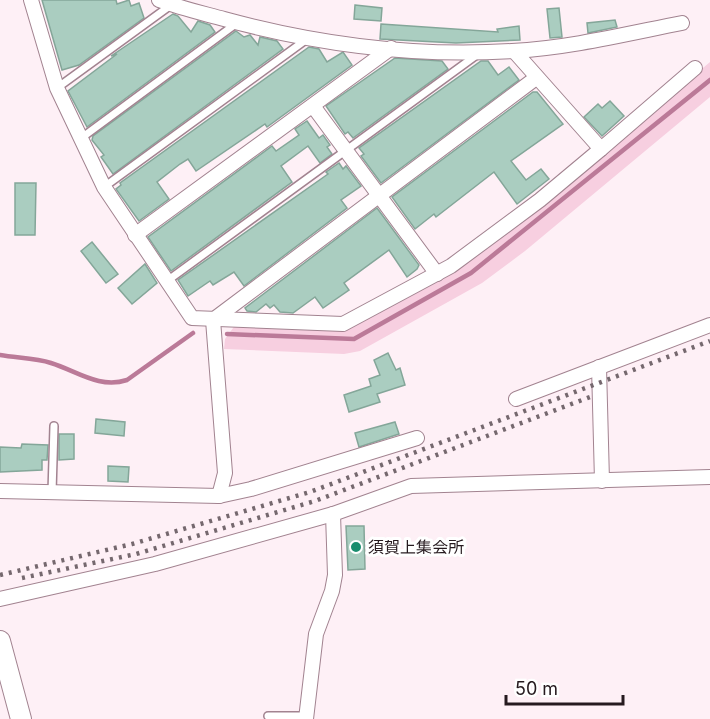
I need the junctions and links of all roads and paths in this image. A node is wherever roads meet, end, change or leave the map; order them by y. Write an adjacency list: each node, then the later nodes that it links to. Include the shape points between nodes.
1 (31, 0): 11 (street)
2 (165, 2): 3 (street); 11 (lane)
3 (237, 22): 5 (street); 13 (lane)
4 (682, 23): 7 (street)
5 (306, 39): 6 (street); 16 (lane)
6 (391, 48): 8 (street); 12 (street)
7 (514, 51): 8 (street); 10 (street)
8 (480, 52): 15 (lane)
9 (695, 68): 14 (street)
10 (536, 78): 14 (street); 17 (street)
11 (57, 88): 13 (street)
12 (313, 106): 15 (street); 18 (street)
13 (80, 139): 16 (street)
14 (601, 149): 19 (street, via 540,200)
15 (347, 150): 17 (street); 20 (lane)
16 (104, 187): 18 (street)
17 (380, 194): 19 (street); 21 (street)
18 (135, 235): 20 (street)
19 (437, 274): 21 (street, via 343,324)
20 (165, 282): 21 (street, via 192,318)
21 (213, 320): 31 (street, via 225,473)
22 (710, 325): 23 (street)
23 (599, 367): 24 (street); 28 (street)
24 (516, 399)
25 (54, 426): 30 (lane)
26 (417, 438): 31 (street)
27 (710, 477): 28 (street)
28 (602, 481): 32 (street, via 411,486)
29 (0, 491): 30 (street)
30 (52, 492): 31 (street)
31 (219, 496)
32 (333, 514): 33 (street, via 154,564); 36 (street, via 335,575 316,634)
33 (0, 598)
34 (0, 641): 37 (main road)
35 (268, 716): 36 (lane)
36 (306, 717)
37 (21, 719)

